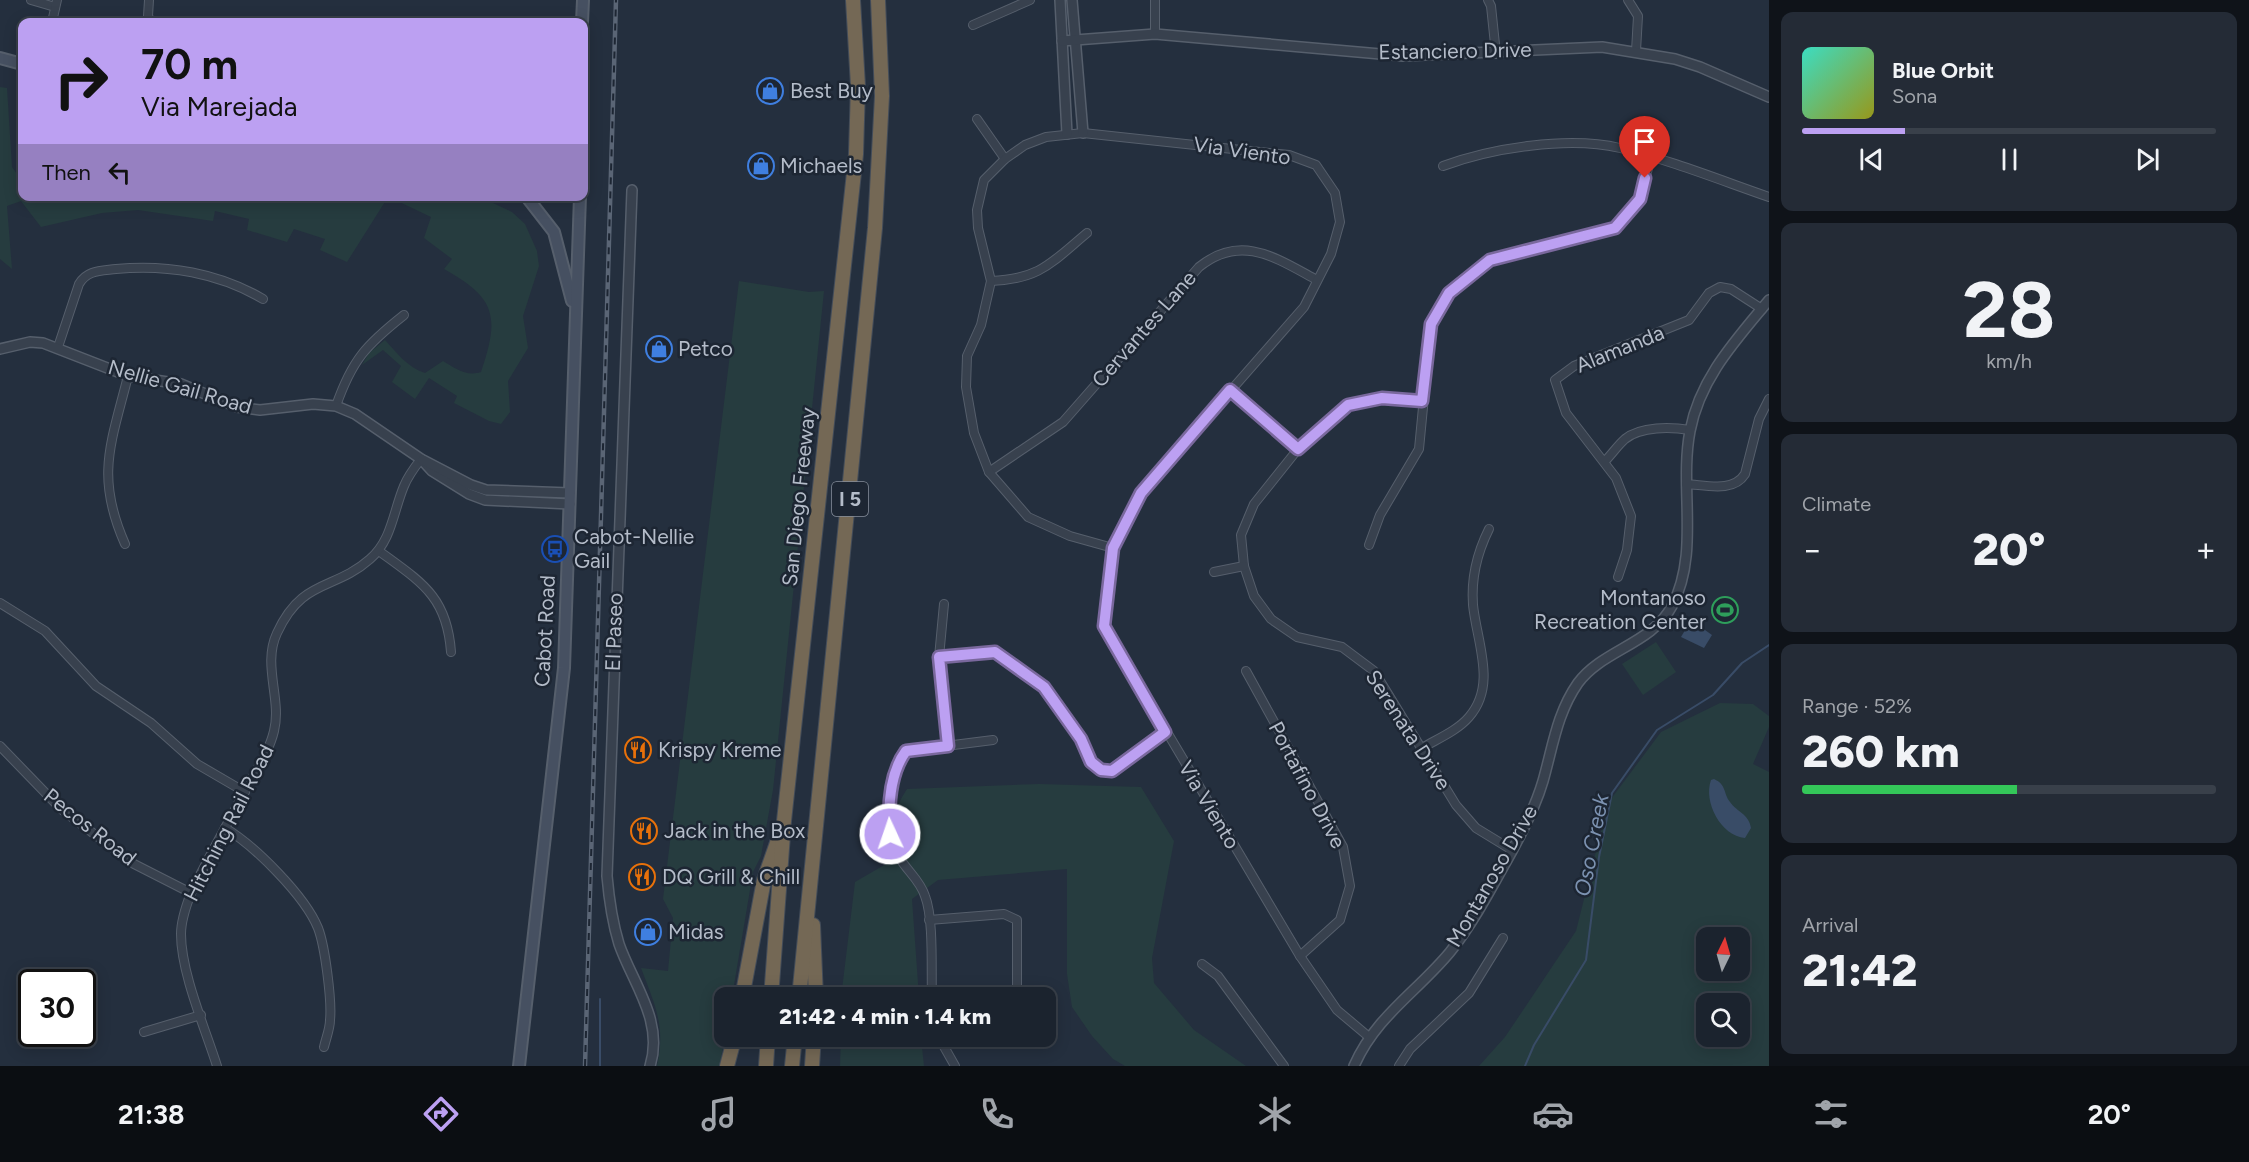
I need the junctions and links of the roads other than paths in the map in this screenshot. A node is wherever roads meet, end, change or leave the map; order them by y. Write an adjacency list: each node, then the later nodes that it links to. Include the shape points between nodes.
1 (31, 0): 12 (street)
2 (149, 0): 13 (street)
3 (583, 0): 14 (main road)
4 (853, 0): 75 (highway, San Diego Freeway / I 5, via 858,86 856,154)
5 (878, 0): 78 (highway, I 5, via 882,96 876,217)
6 (1030, 0): 15 (street)
7 (1060, 0): 18 (street)
8 (1072, 0): 17 (street)
9 (1155, 0): 16 (street)
10 (1488, 0): 20 (street)
11 (1628, 0): 19 (street, via 1638,16)
12 (56, 4)
13 (150, 18)
14 (582, 18)
15 (973, 25)
16 (1155, 34): 17 (street, Estanciero Drive); 20 (street, Estanciero Drive, via 1403,57)
17 (1074, 40): 18 (street, Estanciero Drive); 25 (street)
18 (1062, 41): 26 (street)
19 (1636, 51): 20 (street, Estanciero Drive, via 1569,46); 23 (street, Estanciero Drive, via 1700,67)
20 (1496, 54)
21 (0, 58): 22 (main road)
22 (18, 63)
23 (1769, 97)
24 (977, 119): 28 (street)
25 (1083, 133): 26 (street, Via Viento); 35 (street, Via Viento, via 1289,155 1316,165 1335,193 1340,222 1331,254)
26 (1067, 134): 28 (street, Via Viento, via 1025,145)
27 (1651, 157): 29 (street, via 1618,148 1551,144); 31 (street); 47 (street, via 1640,199 1615,228 1490,260 1449,293 1431,324)
28 (1005, 159): 36 (street, Via Viento, via 984,180 977,210)
29 (1443, 166)
30 (632, 190): 101 (street, El Paseo, via 607,876 620,945 653,1026)
31 (1769, 197)
32 (530, 201): 39 (main road, via 554,232)
33 (580, 201): 39 (main road, Cabot Road)
34 (1087, 233): 36 (street, via 1042,272 1018,280)
35 (1317, 280): 45 (street, Via Viento, via 1304,307); 53 (street, Cervantes Lane, via 1257,251 1240,249 1211,257 1063,422)
36 (991, 281): 53 (street, via 981,325 967,356 966,387 974,433)
37 (263, 299): 42 (street, via 227,281 163,267 93,272 79,284)
38 (1769, 300): 40 (street, Montanoso Drive)
39 (574, 305): 55 (main road, Cabot Road)
40 (1762, 309): 49 (street, Montanoso Drive, via 1713,371); 52 (street, Alamanda, via 1731,289 1720,287 1709,293 1689,320 1574,366 1555,380 1566,413)
41 (404, 315): 48 (street, via 355,361)
42 (58, 347): 43 (street, Nellie Gail Road, via 30,342); 44 (street, Nellie Gail Road)
43 (0, 349)
44 (128, 376): 48 (street, Nellie Gail Road, via 181,384 237,407 260,410 314,404); 57 (street, via 107,472 111,511)
45 (1230, 390): 50 (street); 59 (street, Via Viento, via 1141,493)
46 (1769, 399): 54 (street, via 1740,482 1733,486)
47 (1422, 401): 50 (street, Serenata Drive, via 1382,398 1348,405); 58 (street, via 1419,449 1380,515)
48 (336, 406): 51 (street, Nellie Gail Road, via 355,414)
49 (1690, 430): 52 (street, via 1654,429 1626,438); 54 (street, Montanoso Drive)
50 (1298, 449): 61 (street, Serenata Drive, via 1254,504 1241,535)
51 (421, 459): 55 (street, Nellie Gail Road, via 486,489); 60 (street, Hitching Rail Road, via 403,488 393,523)
52 (1605, 461): 63 (street, via 1631,516 1627,550)
53 (989, 472): 59 (street, via 1028,517 1070,537)
54 (1686, 484): 77 (street, Montanoso Drive, via 1685,565 1672,607 1658,626 1601,662 1580,681 1561,712 1543,783)
55 (570, 498): 100 (main road, Cabot Road, via 564,668)
56 (1489, 529): 73 (street, via 1476,558 1473,595 1484,670 1483,689 1467,719)
57 (125, 544)
58 (1369, 545)
59 (1113, 548): 69 (street, Via Viento, via 1104,626)
60 (379, 551): 66 (street, via 437,600 449,630); 74 (street, Hitching Rail Road, via 352,572 321,584 300,598 285,616 271,652 275,729)
61 (1244, 566): 62 (street); 73 (street, Serenata Drive, via 1254,596 1271,619 1297,637 1342,647 1374,671)
62 (1214, 572)
63 (1617, 577)
64 (0, 603): 74 (street, via 45,631 96,686 151,723 196,764)
65 (944, 604): 67 (street)
66 (451, 652)
67 (939, 657): 69 (street, via 995,652 1044,687 1081,739 1091,762 1101,770 1112,771); 72 (street)
68 (1246, 671): 82 (street, Portafino Drive, via 1343,847 1347,866 1350,886 1340,920)
69 (1165, 732): 82 (street, Via Viento)
70 (993, 740): 72 (street)
71 (0, 746): 79 (street, Pecos Road, via 61,809 134,864)
72 (948, 746): 80 (street, via 906,751 888,807 890,834 926,897)
73 (1422, 748): 77 (street, Serenata Drive, via 1456,805 1476,828)
74 (245, 792): 76 (street, Hitching Rail Road)
75 (784, 821): 84 (highway, via 764,880); 85 (highway, San Diego Freeway / I 5)
76 (225, 828): 79 (street, Hitching Rail Road); 93 (street, via 262,854 318,929 330,1005)
77 (1512, 850): 92 (street, Montanoso Drive, via 1452,950)
78 (811, 873): 86 (highway, I 5); 87 (highway)
79 (191, 893): 90 (street, Hitching Rail Road, via 182,923 183,955)
80 (929, 920): 88 (street); 89 (street, via 1004,914 1017,920)
81 (1503, 938): 109 (street, via 1469,993 1410,1049)
82 (1300, 956): 92 (street, Via Viento, via 1338,1010)
83 (1202, 964): 107 (street, via 1218,976)
84 (744, 987)
85 (772, 987)
86 (800, 987)
87 (816, 987)
88 (932, 987)
89 (1017, 987)
90 (201, 1015): 91 (street); 99 (street, Hitching Rail Road)
91 (144, 1032)
92 (1369, 1037): 108 (street, Montanoso Drive)
93 (324, 1047)
94 (732, 1047): 102 (highway)
95 (767, 1047): 103 (highway)
96 (794, 1047): 104 (highway)
97 (813, 1047): 105 (highway)
98 (944, 1047): 106 (street)
99 (218, 1066)
100 (519, 1066)
101 (650, 1066)
102 (727, 1066)
103 (766, 1066)
104 (792, 1066)
105 (812, 1066)
106 (955, 1066)
107 (1284, 1066)
108 (1354, 1066)
109 (1399, 1066)

